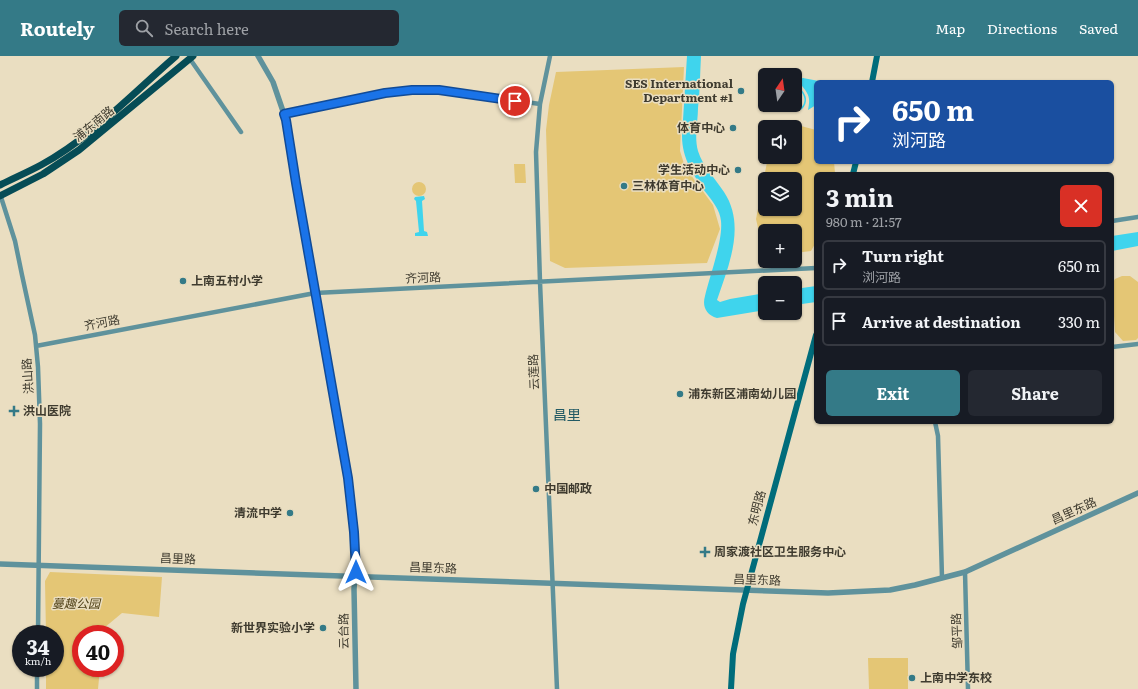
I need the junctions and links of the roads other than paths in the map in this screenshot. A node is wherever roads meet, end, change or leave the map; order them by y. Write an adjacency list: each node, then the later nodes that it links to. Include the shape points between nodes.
1 (176, 56): 10 (main road, 浦东南路, via 112,114 77,141 42,165)
2 (258, 56): 8 (street, 云台路, via 274,82)
3 (550, 56): 7 (street, 云莲路)
4 (877, 56): 6 (main road)
5 (191, 57): 9 (street); 12 (main road, 浦东南路, via 79,150 44,174)
6 (872, 80)
7 (540, 104): 8 (street, via 439,90 412,90 385,93); 16 (street, 云莲路, via 536,152)
8 (284, 114): 17 (street, 云台路)
9 (241, 132)
10 (0, 184)
11 (0, 193): 12 (street, 洪山路)
12 (0, 196): 20 (street, 洪山路, via 15,241)
13 (1138, 217): 14 (street)
14 (1114, 221)
15 (814, 268): 16 (street, 齐河路)
16 (540, 282): 17 (street, 齐河路); 29 (street, 云莲路)
17 (315, 293): 20 (street, 齐河路); 27 (street, 云台路, via 352,502)
18 (814, 342): 30 (main road, 东明路)
19 (1138, 344): 21 (street)
20 (36, 346): 25 (street, 洪山路, via 40,405)
21 (1114, 346)
22 (935, 424): 28 (street, via 938,436)
23 (1138, 493): 26 (street, 昌里东路)
24 (0, 564): 25 (street, 昌里路)
25 (39, 566): 27 (street, 昌里路); 31 (street, 洪山路)
26 (965, 572): 28 (street, 昌里东路); 37 (street, 邹平路)
27 (355, 576): 29 (street, 昌里东路); 34 (street, 云台路)
28 (942, 578): 30 (street, 昌里东路, via 876,592)
29 (554, 583): 30 (street, 昌里东路); 35 (street, 云莲路)
30 (746, 590): 36 (main road, 东明路, via 734,648)
31 (38, 625)
32 (38, 677): 33 (street)
33 (37, 689)
34 (356, 689)
35 (558, 689)
36 (731, 689)
37 (968, 689)

